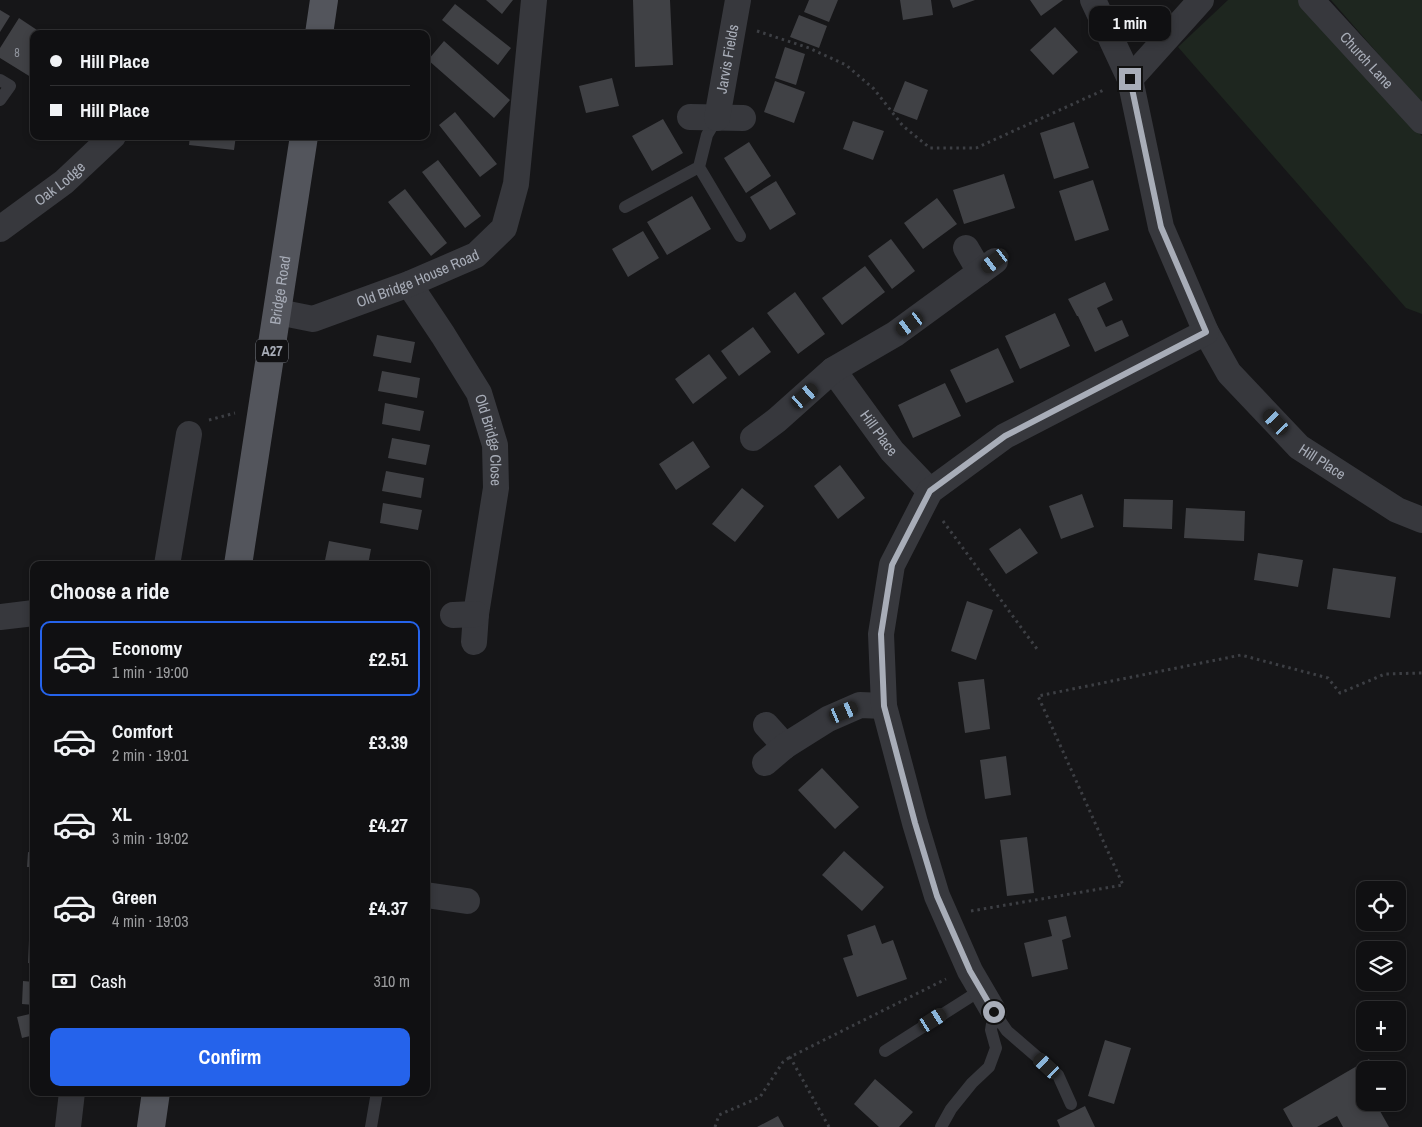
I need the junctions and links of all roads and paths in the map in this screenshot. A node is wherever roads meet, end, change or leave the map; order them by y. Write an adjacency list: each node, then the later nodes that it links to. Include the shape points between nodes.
1 (324, 0): 7 (main road)
2 (534, 0): 22 (street, Old Bridge House Road, via 526,182 504,228 476,255)
3 (1093, 0): 8 (street)
4 (1202, 0): 8 (street)
5 (1311, 0): 14 (street, Church Lane)
6 (736, 12): 8 (path, via 846,65 874,89 903,126 930,148 976,148); 12 (street, Jarvis Fields)
7 (320, 30)
8 (1130, 79): 24 (street, Hill Place, via 1161,227)
9 (0, 80): 10 (lane, via 10,86)
10 (0, 100)
11 (690, 117): 12 (street)
12 (717, 118): 13 (street); 17 (lane, via 707,135)
13 (743, 118)
14 (1422, 121)
15 (109, 140): 19 (street, Oak Lodge, via 64,182)
16 (303, 140): 23 (main road, Bridge Road / A27)
17 (699, 166): 18 (lane); 20 (lane)
18 (625, 207)
19 (1, 224)
20 (740, 236)
21 (966, 248): 25 (street, via 987,267 895,334)
22 (409, 284): 23 (street, Old Bridge House Road, via 312,319); 35 (street, Old Bridge Close, via 479,393 495,445 496,488 464,614)
23 (278, 312): 26 (main road, Bridge Road / A27)
24 (1206, 332): 29 (street, via 1005,436); 30 (street, Hill Place, via 1229,373 1299,447 1397,510)
25 (833, 370): 28 (street, via 783,429); 29 (street, Hill Place)
26 (263, 406): 27 (path, via 200,422); 32 (main road, Bridge Road / A27)
27 (189, 434): 31 (street)
28 (753, 438)
29 (928, 495): 36 (path); 38 (street, via 892,565 881,634)
30 (1422, 520)
31 (168, 561)
32 (239, 561)
33 (30, 613): 34 (street)
34 (0, 617)
35 (474, 642)
36 (1037, 649)
37 (1422, 672): 44 (path, via 1385,674 1340,694 1328,678 1241,655 1038,696 1123,885)
38 (884, 706): 40 (street, via 860,706 828,719); 44 (street, via 915,823)
39 (766, 725): 40 (street)
40 (785, 746): 41 (street)
41 (765, 763)
42 (430, 896): 43 (street)
43 (467, 901)
44 (946, 915): 45 (street)
45 (974, 987): 46 (lane); 47 (path); 51 (lane, via 1007,1031 1058,1075); 57 (lane, via 996,1048 989,1067 966,1090)
46 (885, 1051)
47 (790, 1056): 55 (path, via 760,1097 719,1115); 56 (path)
48 (72, 1096): 52 (street)
49 (155, 1096): 53 (main road)
50 (376, 1096): 54 (lane)
51 (1071, 1104)
52 (68, 1127)
53 (151, 1127)
54 (371, 1127)
55 (715, 1127)
56 (829, 1127)
57 (941, 1127)

